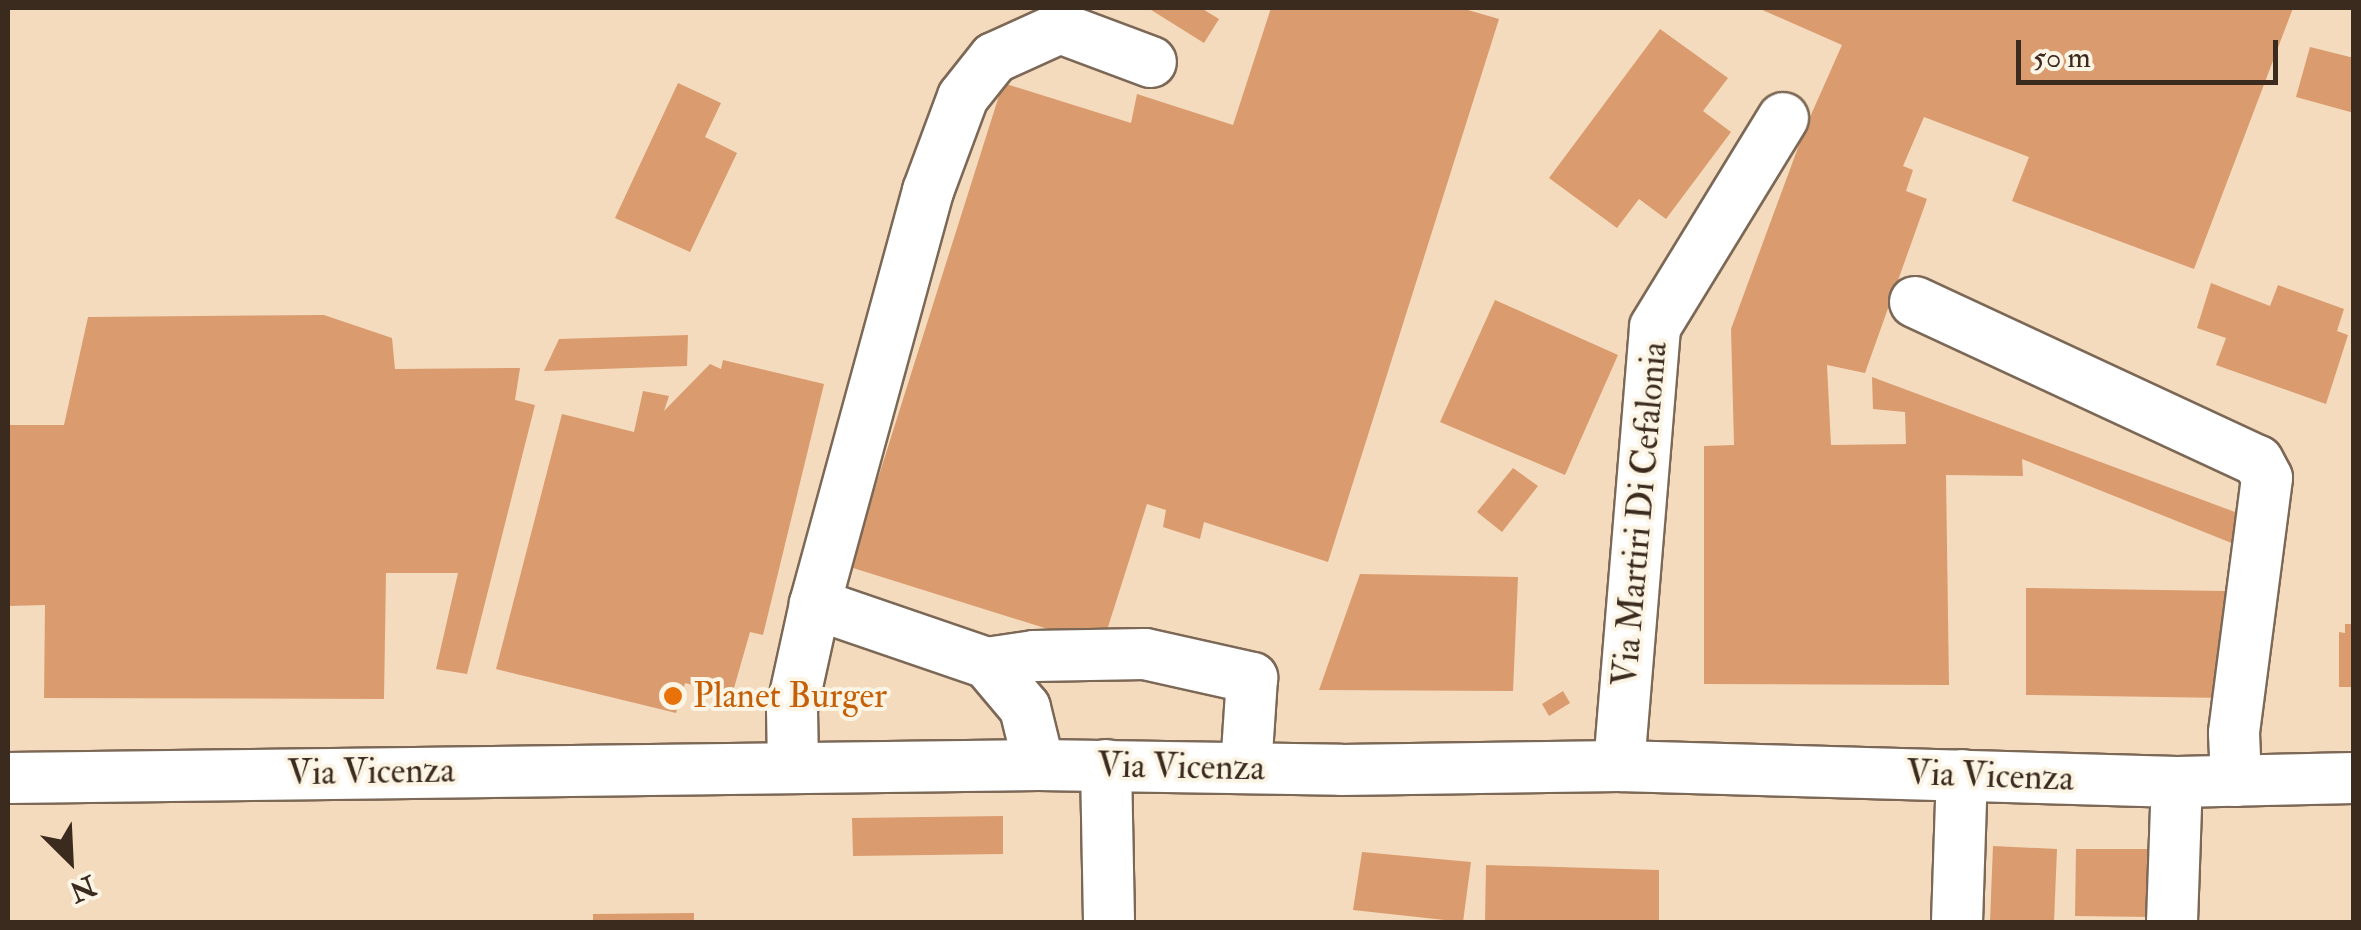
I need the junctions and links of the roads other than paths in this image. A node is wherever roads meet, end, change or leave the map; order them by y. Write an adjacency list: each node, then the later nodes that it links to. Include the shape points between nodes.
1 (1152, 62): 4 (street, via 1060,28 994,58 964,97 928,191)
2 (1782, 118): 9 (street, Via Martiri Di Cefalonia, via 1655,327)
3 (1915, 302): 14 (street, via 2258,461 2267,478 2234,732)
4 (815, 604): 5 (street); 8 (street, via 792,709)
5 (987, 664): 6 (street, via 1024,708); 10 (street, via 1034,656 1145,654 1252,678)
6 (1039, 765): 7 (street, Via Vicenza); 8 (street, Via Vicenza)
7 (1106, 765): 10 (street, Via Vicenza); 16 (street)
8 (794, 766): 12 (street, Via Vicenza)
9 (1619, 766): 10 (street, Via Vicenza); 11 (street, Via Vicenza)
10 (1246, 768)
11 (1962, 775): 15 (street, Via Vicenza); 17 (street)
12 (8, 778)
13 (2354, 778): 14 (street, Via Vicenza)
14 (2236, 781): 15 (street, Via Vicenza)
15 (2177, 782): 18 (street)
16 (1109, 922)
17 (1957, 922)
18 (2172, 922)

